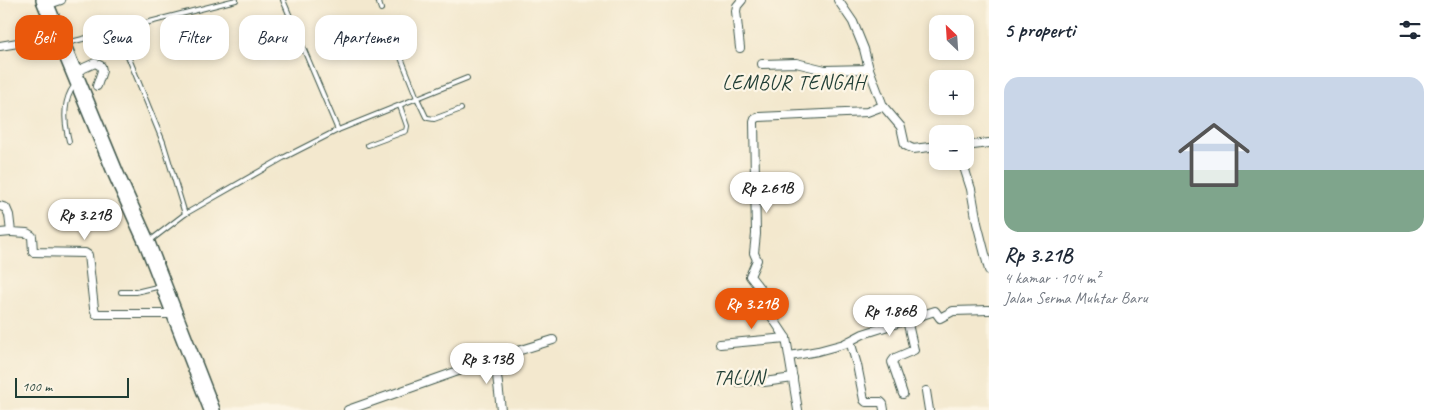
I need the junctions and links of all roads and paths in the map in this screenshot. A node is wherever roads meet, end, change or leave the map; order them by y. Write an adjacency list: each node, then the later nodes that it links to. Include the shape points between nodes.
1 (61, 0): 7 (street)
2 (236, 0): 10 (lane)
3 (283, 0): 26 (lane)
4 (378, 0): 8 (lane)
5 (742, 0): 13 (street, via 736,11)
6 (838, 0): 18 (street, via 858,33)
7 (45, 2): 9 (highway)
8 (381, 9)
9 (50, 15)
10 (150, 21)
11 (15, 44): 12 (street)
12 (0, 46)
13 (740, 48)
14 (69, 60): 19 (highway)
15 (130, 60): 34 (lane, via 163,142)
16 (402, 60): 22 (lane)
17 (762, 64): 18 (street, via 796,63 825,70)
18 (869, 69): 24 (street)
19 (76, 76): 21 (street, via 95,63 101,66 102,71); 27 (lane, via 66,107); 37 (highway)
20 (467, 78): 22 (lane)
21 (97, 86)
22 (417, 98): 23 (lane); 25 (lane, via 428,118 434,119)
23 (400, 106): 26 (lane); 29 (lane, via 406,131)
24 (883, 106): 31 (street, via 901,127 907,147); 44 (street, via 867,112 759,117 754,120 754,253 757,260 750,276)
25 (460, 109)
26 (338, 130): 34 (lane)
27 (69, 141)
28 (989, 143): 30 (street)
29 (368, 145)
30 (974, 145)
31 (929, 147)
32 (965, 170): 38 (street)
33 (0, 206): 35 (street, via 6,208 9,215)
34 (185, 214): 37 (lane)
35 (11, 232): 36 (street); 42 (street, via 30,234 36,254 85,253 90,260 96,314)
36 (0, 233)
37 (147, 243): 39 (highway)
38 (989, 270)
39 (163, 285): 40 (lane); 42 (highway)
40 (121, 292)
41 (989, 310): 43 (street, via 954,311 940,318 936,311)
42 (175, 314): 55 (highway)
43 (907, 320): 46 (street); 53 (street, via 914,350 892,362)
44 (786, 338): 47 (street); 48 (street)
45 (553, 340): 49 (street)
46 (850, 341): 48 (street); 59 (street, via 864,400 881,402)
47 (720, 344)
48 (790, 356): 50 (street)
49 (495, 358): 54 (street); 57 (street)
50 (793, 378): 51 (street); 58 (street)
51 (739, 382)
52 (926, 391): 60 (street)
53 (903, 394)
54 (359, 408): 56 (street)
55 (212, 410)
56 (348, 410)
57 (501, 410)
58 (798, 410)
59 (884, 410)
60 (929, 410)

